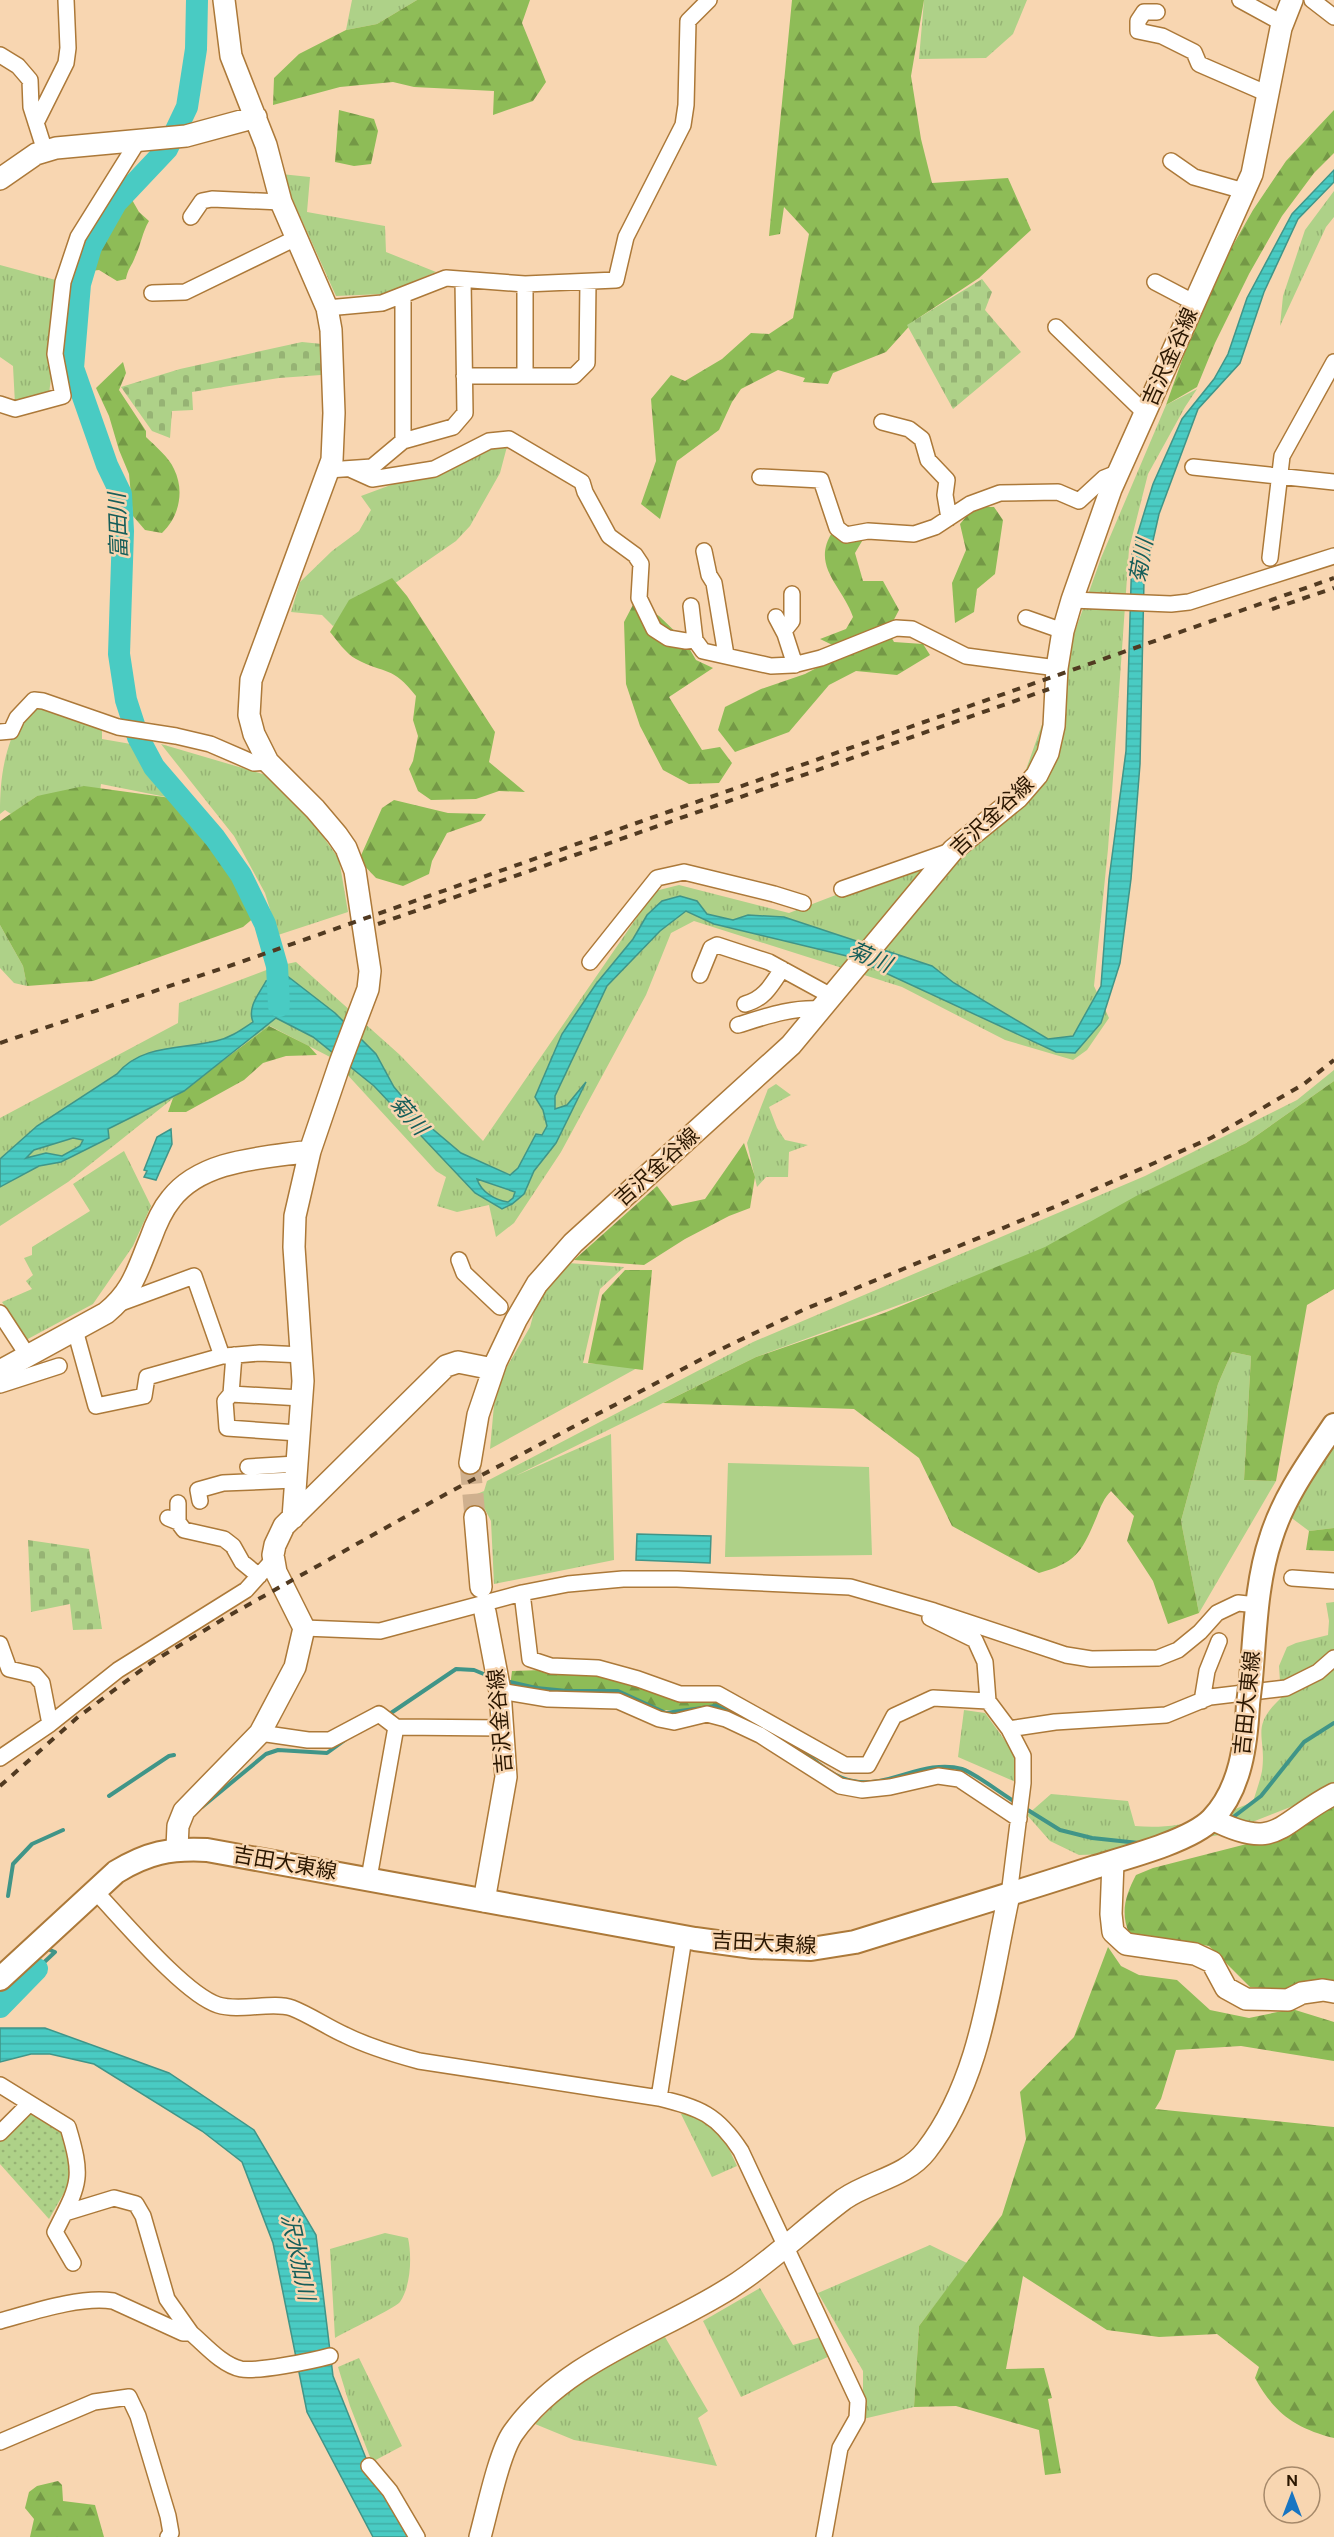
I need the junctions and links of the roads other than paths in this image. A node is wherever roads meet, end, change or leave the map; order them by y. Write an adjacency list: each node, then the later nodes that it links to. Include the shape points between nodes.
1 (66, 0): 13 (street, via 66,63)
2 (224, 0): 12 (street, via 231,57)
3 (709, 0): 23 (street, via 688,21 683,125 626,237 616,280)
4 (1240, 0): 9 (street)
5 (1292, 0): 9 (street, 吉沢金谷線)
6 (1312, 0): 8 (street)
7 (1157, 12): 11 (street, via 1144,12 1138,21 1138,31 1170,40 1194,52 1199,64)
8 (1334, 17)
9 (1282, 23): 11 (street, 吉沢金谷線)
10 (0, 55): 13 (street, via 18,66 30,80)
11 (1268, 94): 18 (street, 吉沢金谷線, via 1252,174)
12 (256, 117): 14 (street, via 186,136); 19 (street)
13 (36, 123): 15 (street)
14 (148, 140): 15 (street); 34 (street, via 78,237 63,282 55,354 63,396 15,409)
15 (45, 151): 17 (street)
16 (1171, 161): 18 (street, via 1194,177)
17 (0, 179)
18 (1244, 191): 28 (street, 吉沢金谷線)
19 (281, 202): 20 (street, via 212,199 202,201); 21 (street)
20 (192, 217)
21 (296, 238): 26 (street, via 185,292); 29 (street)
22 (463, 280): 25 (street); 27 (street, via 446,278); 32 (street)
23 (588, 282): 25 (street); 33 (street, via 587,363 574,376)
24 (1155, 282): 28 (street)
25 (525, 284): 33 (street)
26 (152, 294)
27 (403, 295): 29 (street, via 382,303); 37 (street)
28 (1195, 303): 35 (street, 吉沢金谷線)
29 (327, 308): 39 (street, via 334,413)
30 (1056, 327): 35 (street)
31 (1334, 362): 42 (street, via 1286,447)
32 (465, 376): 33 (street); 37 (street, via 465,413 453,427)
33 (525, 376)
34 (0, 404)
35 (1145, 413): 41 (street, 吉沢金谷線)
36 (882, 422): 45 (street, via 909,429 922,440 928,460 947,480)
37 (403, 441): 40 (street, via 372,467)
38 (1192, 467): 42 (street)
39 (328, 470): 40 (street); 61 (street, via 251,680 249,715)
40 (352, 470): 56 (street, via 372,479 434,469 489,441 509,439 582,482 609,536 641,564 639,598 654,629 668,638)
41 (1119, 472): 45 (street, via 1104,478 1079,501 1058,492 1000,493 970,504); 50 (street, 吉沢金谷線)
42 (1279, 476): 44 (street); 48 (street)
43 (760, 477): 45 (street, via 822,480 837,528 846,535 868,531 914,534)
44 (1334, 482)
45 (949, 518)
46 (704, 551): 57 (street, via 714,583)
47 (1334, 556): 50 (street, via 1206,598 1171,604)
48 (1270, 558)
49 (792, 594): 54 (street, via 792,621)
50 (1072, 600): 55 (street, 吉沢金谷線)
51 (691, 606): 56 (street)
52 (776, 617): 54 (street)
53 (1026, 618): 55 (street)
54 (784, 631): 58 (street)
55 (1063, 631): 59 (street, 吉沢金谷線)
56 (695, 640): 57 (street, via 703,651)
57 (726, 655): 58 (street, via 771,666)
58 (795, 665): 59 (street, via 896,628 912,629 966,656)
59 (1057, 668): 62 (street, 吉沢金谷線, via 1054,726 1048,753 1037,775 1018,797)
60 (0, 732): 61 (street, via 11,731 34,700 118,727 210,744 254,763)
61 (268, 762): 71 (street, via 315,809 346,848 356,871 370,971 368,989)
62 (953, 850): 63 (street); 68 (street, 吉沢金谷線)
63 (842, 889)
64 (803, 903): 65 (street, via 684,872 657,879)
65 (590, 962)
66 (782, 969): 67 (street, via 717,945 711,948); 68 (street); 69 (street, via 768,991 757,1001)
67 (699, 975)
68 (831, 999): 70 (street); 81 (street, 吉沢金谷線, via 791,1045 573,1244 537,1284)
69 (745, 1004)
70 (738, 1025)
71 (310, 1151): 73 (street, via 246,1160 190,1182 171,1198 162,1213 133,1285); 77 (street, via 295,1216)
72 (459, 1260): 74 (street, via 464,1273)
73 (118, 1304): 76 (street); 79 (street, via 194,1276)
74 (500, 1307)
75 (0, 1313): 78 (street)
76 (75, 1330): 78 (street); 79 (street, via 96,1406 144,1396 147,1377)
77 (303, 1355): 79 (street); 85 (street)
78 (28, 1356): 82 (street)
79 (228, 1356): 84 (street)
80 (58, 1366): 83 (street)
81 (493, 1369): 88 (street, 吉沢金谷線, via 478,1415); 94 (street, via 458,1362 446,1366)
82 (0, 1371)
83 (0, 1384)
84 (231, 1394): 85 (street); 87 (street, via 225,1401 227,1428)
85 (301, 1398): 87 (street)
86 (1334, 1425): 102 (main road, 吉田大東線, via 1295,1484 1271,1538)
87 (298, 1433): 90 (street)
88 (470, 1463)
89 (248, 1467): 90 (street)
90 (296, 1472): 91 (street, via 198,1490); 94 (street)
91 (200, 1501)
92 (178, 1503): 96 (street, via 173,1520 184,1530 224,1539)
93 (475, 1517): 99 (street)
94 (293, 1518): 95 (street, via 284,1526)
95 (273, 1560): 96 (street); 104 (street)
96 (259, 1576): 112 (street, via 246,1590 118,1670)
97 (1292, 1578): 98 (street)
98 (1334, 1581)
99 (480, 1587)
100 (522, 1593): 101 (street, via 622,1579 677,1579 850,1587); 104 (street, via 380,1631); 109 (street, via 530,1659 550,1665 598,1668 680,1694 718,1694 845,1765 868,1765 894,1716 933,1698)
101 (905, 1602): 102 (street, via 1044,1649 1091,1659 1158,1658 1178,1650 1217,1613 1238,1603); 109 (street, via 915,1611 975,1640 985,1662)
102 (1257, 1605): 120 (main road, 吉田大東線, bridge, via 1246,1742 1229,1794)
103 (485, 1612): 108 (street, 吉沢金谷線)
104 (304, 1628): 115 (street, via 295,1667)
105 (1219, 1641): 110 (street, via 1206,1671)
106 (0, 1644): 112 (street, via 9,1669 35,1675 42,1683)
107 (1334, 1658): 110 (street, via 1318,1672 1286,1688)
108 (500, 1691): 113 (street, 吉沢金谷線); 119 (street, via 548,1699 618,1701 674,1722 707,1714 760,1735 840,1786 862,1790 938,1776 959,1779)
109 (988, 1701): 114 (street)
110 (1202, 1701): 114 (street, via 1166,1715)
111 (389, 1721): 113 (street); 115 (street, via 330,1740); 123 (street)
112 (50, 1724): 116 (street)
113 (503, 1728): 126 (street, 吉沢金谷線, via 506,1777)
114 (1009, 1729): 119 (street, via 1023,1756)
115 (260, 1733): 121 (street, via 184,1811 178,1826)
116 (7, 1746): 117 (street)
117 (0, 1758)
118 (1334, 1794): 120 (street, via 1310,1806 1276,1832 1256,1836)
119 (1019, 1816): 125 (street)
120 (1212, 1819): 122 (main road, 吉田大東線, via 1184,1835)
121 (177, 1848): 123 (main road, 吉田大東線); 124 (main road, 吉田大東線, via 136,1860)
122 (1113, 1862): 125 (main road, 吉田大東線); 129 (street, via 1113,1932 1126,1944 1195,1954 1212,1962 1226,1988 1246,1999 1288,2000 1302,1993)
123 (369, 1878): 126 (main road, 吉田大東線)
124 (94, 1890): 128 (main road, 吉田大東線); 131 (street, via 193,1991 214,2004 290,2007 383,2052 419,2061)
125 (1009, 1894): 127 (main road, 吉田大東線, via 855,1942 811,1949 753,1947); 135 (street, via 974,2058 933,2140 909,2167 848,2197)
126 (484, 1901): 127 (main road, 吉田大東線)
127 (684, 1938): 131 (street)
128 (0, 1979)
129 (1334, 1992)
130 (0, 2085): 132 (street)
131 (659, 2098): 135 (street, via 695,2107 727,2130)
132 (29, 2104): 133 (street); 134 (street, via 68,2127 79,2171)
133 (0, 2133)
134 (65, 2213): 136 (street, via 55,2232); 138 (street, via 114,2198 136,2204 167,2299)
135 (786, 2245): 144 (street, via 732,2287 575,2374 533,2407 511,2436); 145 (street, via 858,2401 857,2418 840,2448)
136 (73, 2263)
137 (0, 2320): 138 (street, via 103,2299)
138 (191, 2333): 139 (street, via 227,2363 242,2369)
139 (329, 2356)
140 (0, 2442): 142 (street, via 94,2402 129,2397 168,2516)
141 (369, 2466): 143 (street, via 390,2491)
142 (168, 2537)
143 (417, 2537)
144 (480, 2537)
145 (824, 2537)

